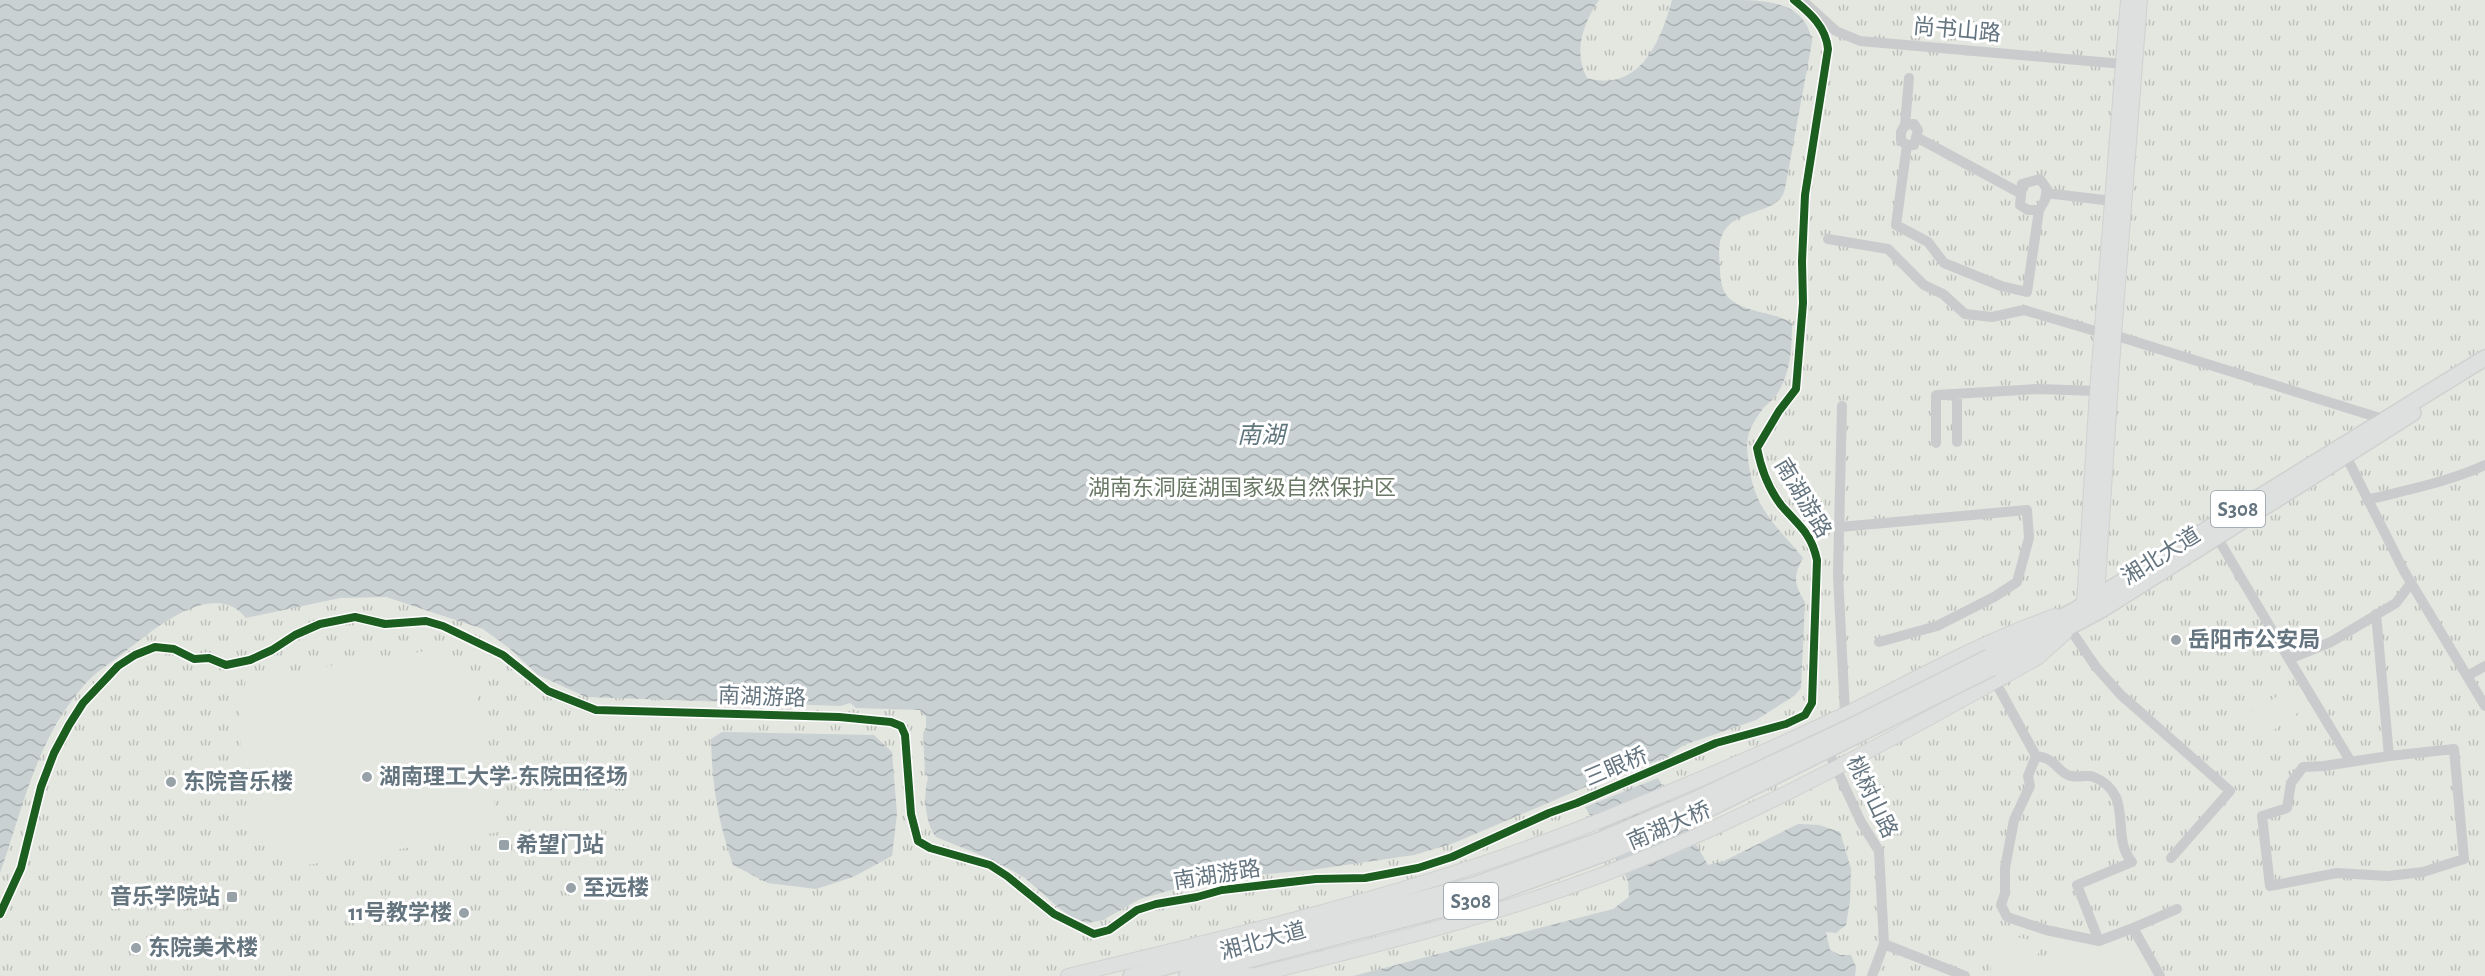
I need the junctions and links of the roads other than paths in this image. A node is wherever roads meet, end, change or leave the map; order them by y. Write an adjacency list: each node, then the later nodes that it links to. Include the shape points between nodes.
1 (1802, 0): 4 (street, 尚书山路, via 1836,31 1860,41)
2 (2128, 0): 4 (main road)
3 (2140, 0): 14 (main road)
4 (2123, 64): 11 (main road)
5 (1909, 78): 6 (street)
6 (1905, 125): 7 (street, via 1914,124); 8 (street, via 1901,141)
7 (1918, 138): 8 (street, via 1914,145); 9 (street)
8 (1907, 145): 12 (street, via 1896,225 1928,242 1944,263 2027,292)
9 (2020, 193): 10 (street, via 2022,184 2040,179); 12 (street, via 2020,205)
10 (2046, 193): 11 (street); 12 (street)
11 (2112, 201): 14 (main road)
12 (2039, 210)
13 (1828, 239): 14 (street, via 1888,249 1924,285 1942,294 1965,314 1992,317 2025,310)
14 (2108, 334): 17 (main road); 20 (street); 29 (main road)
15 (2485, 357): 20 (highway, 湘北大道 / S308)
16 (2485, 369): 23 (highway, 湘北大道 / S308)
17 (2097, 391): 18 (street, via 2037,389); 30 (main road)
18 (1957, 394): 21 (street); 22 (street, via 1936,395)
19 (1842, 406): 26 (street)
20 (2383, 419): 29 (highway, 湘北大道 / S308)
21 (1957, 442)
22 (1936, 443)
23 (2346, 456): 25 (street); 27 (highway, 湘北大道 / S308)
24 (2485, 465): 25 (street)
25 (2367, 500): 28 (street)
26 (1840, 526): 33 (street, via 2027,510 2029,538 2017,582 1937,626); 39 (street, via 1838,573)
27 (2217, 537): 29 (highway, 湘北大道 / S308); 34 (street)
28 (2412, 583): 31 (street, via 2396,603); 37 (street)
29 (2100, 603): 30 (highway, 湘北大道 / S308)
30 (2086, 612): 32 (highway, 湘北大道 / S308); 36 (highway, 湘北大道 / S308); 39 (main road, via 2025,626)
31 (2376, 614): 34 (street, via 2331,642); 43 (street)
32 (2070, 629): 36 (highway, 湘北大道 / S308); 46 (street, via 2121,695 2230,791)
33 (1880, 642)
34 (2289, 659): 44 (street)
35 (2485, 666): 37 (street)
36 (1992, 669): 41 (main road); 42 (street); 48 (highway, 南湖大桥 / S308, bridge, via 1695,816 1611,851 1477,900)
37 (2467, 676): 38 (street)
38 (2485, 706)
39 (1845, 714): 40 (main road); 41 (main road, via 1841,739 1848,747)
40 (1817, 726): 45 (street, 桃树山路); 48 (main road, via 1534,847)
41 (1865, 751): 45 (main road)
42 (2036, 756): 50 (street, via 2028,776 2030,786 2014,820 2001,904 2007,917 2022,923); 50 (street, via 2046,757 2070,776 2092,776 2116,794 2125,847 2132,862 2077,885)
43 (2389, 756): 44 (street); 44 (street, via 2454,749 2464,859 2423,872 2388,876 2337,873 2270,886 2262,816 2287,808 2291,783 2303,767)
44 (2351, 762)
45 (1836, 767): 51 (street, 桃树山路, via 1879,851); 54 (main road, via 1749,811 1616,869 1450,925)
46 (2171, 858)
47 (2177, 909): 49 (street)
48 (1326, 926): 52 (highway, 湘北大道 / S308)
49 (2133, 928): 50 (street); 62 (street)
50 (2099, 941)
51 (1884, 944): 60 (street); 61 (street)
52 (1241, 948): 53 (highway, 湘北大道 / S308); 53 (main road, via 1218,946); 57 (highway, 湘北大道 / S308); 58 (main road)
53 (1193, 953): 55 (main road); 56 (highway, 湘北大道 / S308)
54 (1253, 975): 59 (main road)
55 (1068, 976)
56 (1131, 976)
57 (1187, 976)
58 (1214, 976)
59 (1225, 976)
60 (1872, 976)
61 (1965, 976)
62 (2166, 976)

